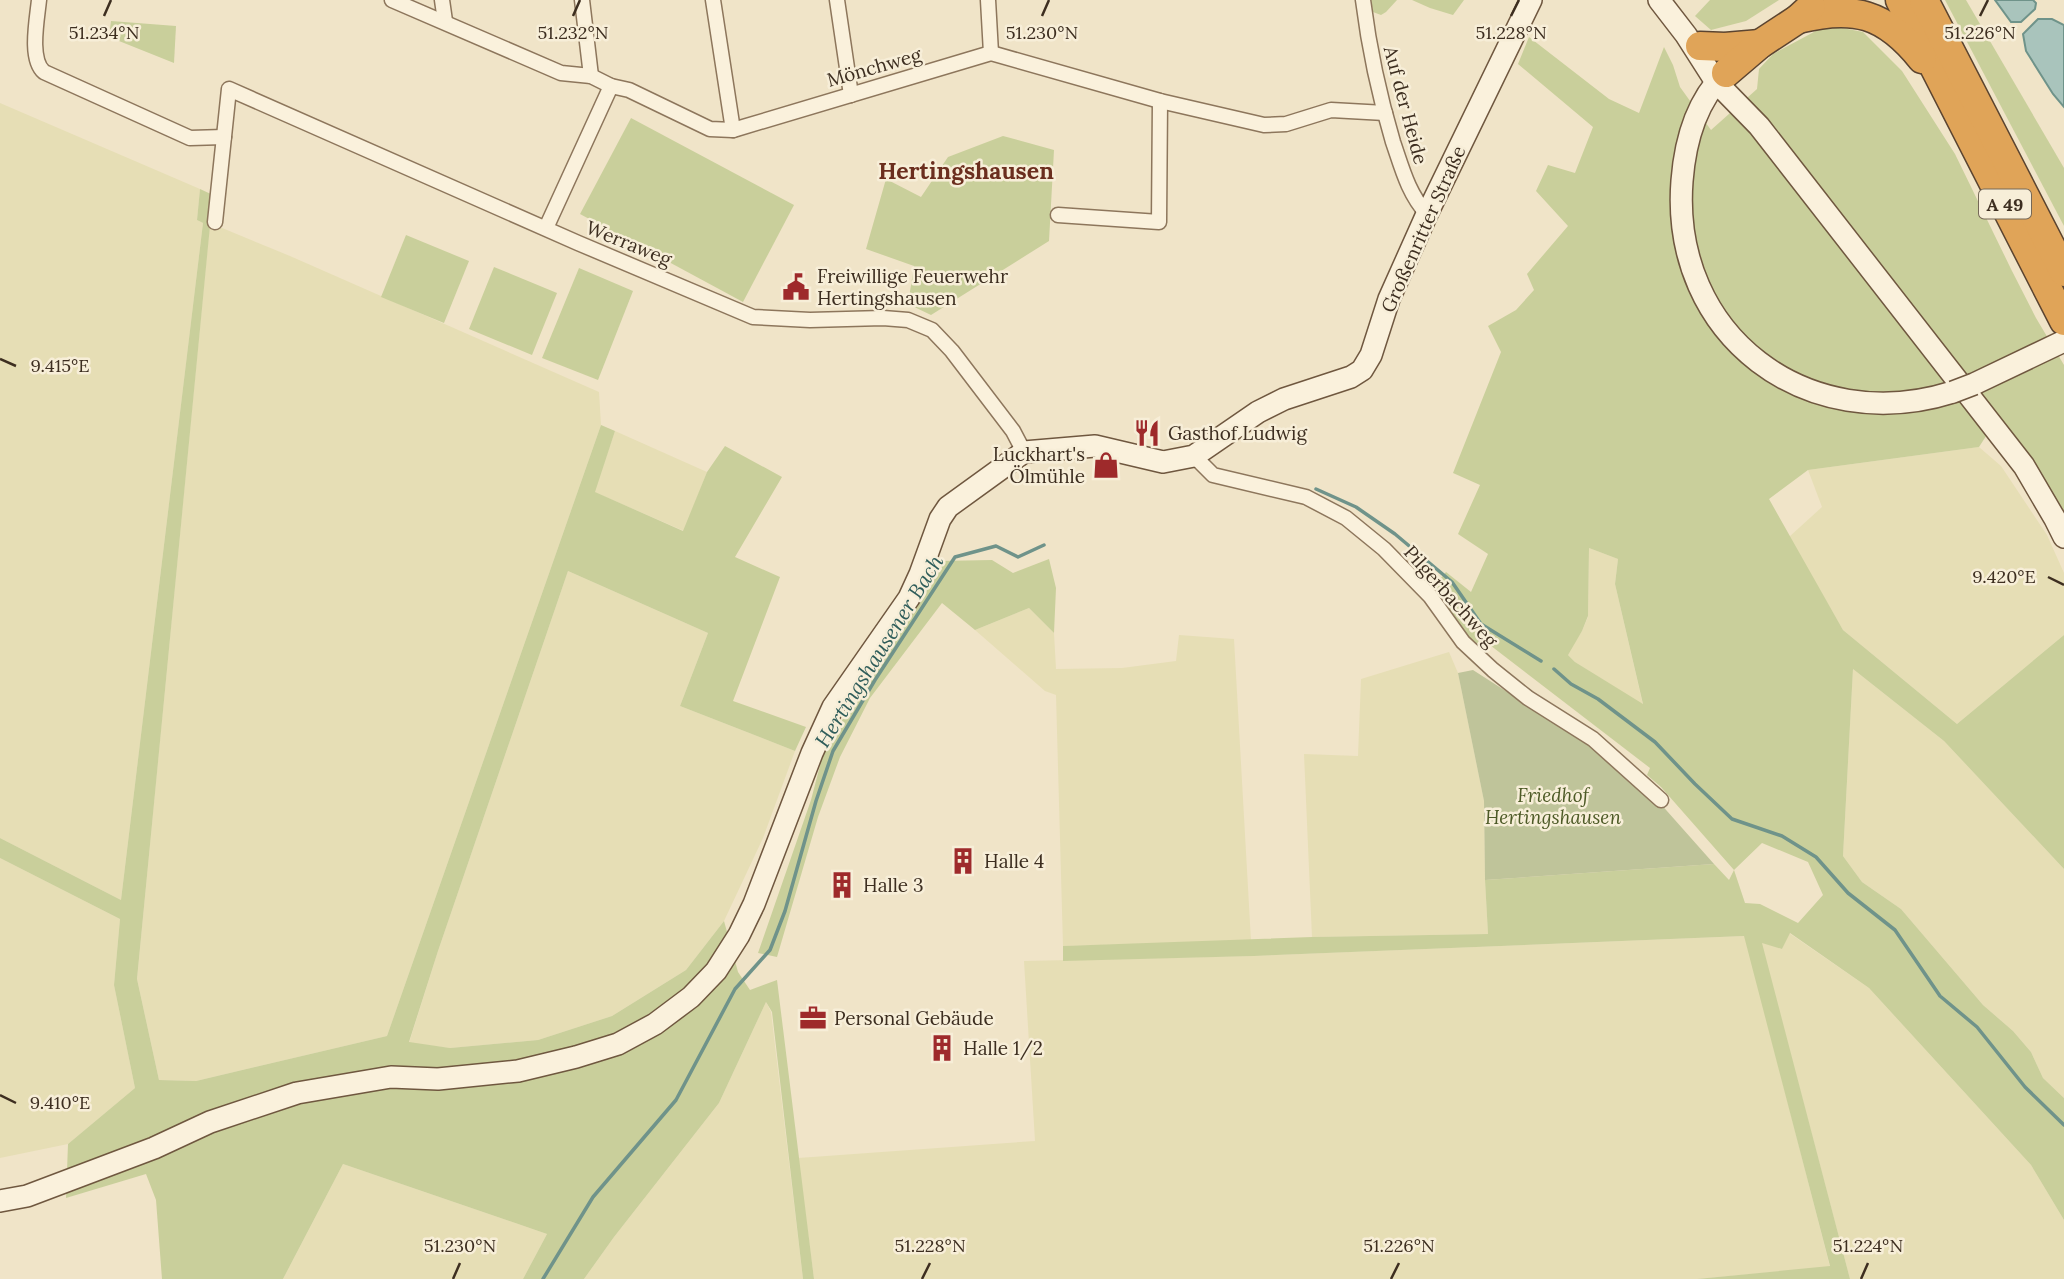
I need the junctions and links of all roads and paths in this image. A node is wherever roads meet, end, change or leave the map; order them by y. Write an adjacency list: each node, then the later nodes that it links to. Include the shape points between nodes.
1 (38, 0): 26 (street, via 35,57 44,72 190,138)
2 (392, 0): 14 (street, Mönchweg)
3 (442, 0): 14 (street)
4 (582, 0): 18 (street)
5 (713, 0): 25 (street)
6 (837, 0): 22 (street)
7 (988, 0): 17 (street)
8 (1363, 0): 24 (street, Auf der Heide)
9 (1531, 0): 27 (street, Großenritter Straße)
10 (1659, 0): 15 (street)
11 (1900, 0): 21 (highway, A 49)
12 (1924, 0): 31 (highway, A 49)
13 (1808, 9): 16 (highway); 21 (highway, via 1871,18 1916,51)
14 (445, 21): 18 (street, Mönchweg, via 561,72)
15 (1693, 41): 16 (highway, via 1733,47); 19 (street)
16 (1760, 44): 19 (highway)
17 (991, 53): 22 (street, Mönchweg); 23 (street)
18 (591, 76): 20 (street, Mönchweg)
19 (1721, 78): 33 (street, bridge, via 1697,114 1688,140 1681,202 1684,237 1700,289 1719,321 1759,363 1793,384 1830,397 1885,404 1954,392); 36 (street, via 1749,107 1759,127 2024,466)
20 (611, 86): 25 (street, Mönchweg, via 629,90 710,129); 30 (street)
21 (1945, 88): 32 (highway, A 49)
22 (851, 94): 25 (street, Mönchweg)
23 (1160, 101): 24 (street, via 1264,125 1286,124 1331,110); 28 (street, via 1159,222)
24 (1384, 113): 27 (street, Auf der Heide, via 1406,181)
25 (733, 130)
26 (224, 137): 29 (street, Werraweg); 30 (street, Werraweg, via 229,89)
27 (1427, 214): 35 (street, Großenritter Straße, via 1362,370 1267,407)
28 (1059, 215)
29 (215, 222)
30 (546, 228): 34 (street, Werraweg, via 753,317 883,318 908,320 932,330 1013,430)
31 (2064, 272)
32 (2064, 321)
33 (2064, 341)
34 (1024, 452): 35 (street, Großenritter Straße, via 1095,446 1163,461); 38 (street, via 948,507 940,519 909,598 833,707 739,935 716,971 655,1024 618,1044 518,1071 438,1079 391,1077 297,1093 210,1122 27,1196)
35 (1194, 456): 37 (street, Pilgerbachweg, via 1213,475 1306,497 1346,518 1430,596 1464,642 1493,670 1593,739)
36 (2064, 537)
37 (1661, 800)
38 (0, 1201)

